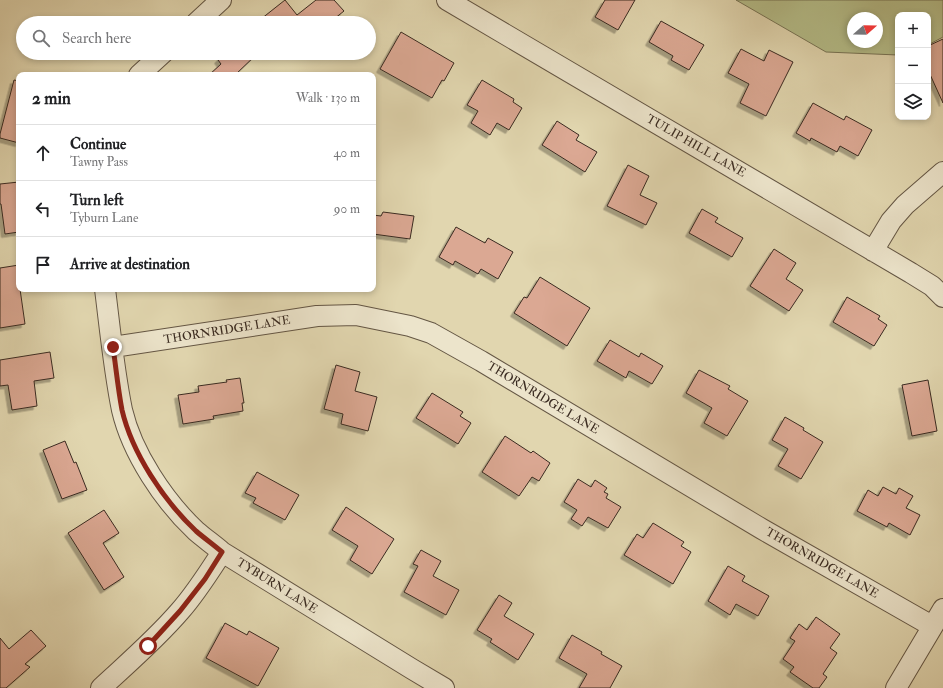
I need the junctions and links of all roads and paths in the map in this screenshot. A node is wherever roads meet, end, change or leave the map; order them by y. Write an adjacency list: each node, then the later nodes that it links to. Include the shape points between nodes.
1 (221, 0): 3 (street)
2 (447, 0): 7 (street, TULIP HILL LANE)
3 (204, 16)
4 (155, 60): 5 (street)
5 (141, 72)
6 (943, 172): 7 (street, via 905,204)
7 (873, 250): 9 (street, TULIP HILL LANE, via 932,286)
8 (105, 292): 10 (street, TYBURN LANE)
9 (943, 297)
10 (113, 347): 11 (street, TYBURN LANE, via 122,411 134,447 154,482 179,512 196,531); 13 (street, THORNRIDGE LANE, via 317,316 356,315 431,333 762,529)
11 (222, 552): 14 (street, via 180,611 148,646); 15 (street, TYBURN LANE)
12 (943, 609): 13 (street)
13 (932, 626): 16 (street)
14 (102, 688)
15 (444, 688)
16 (896, 688)

